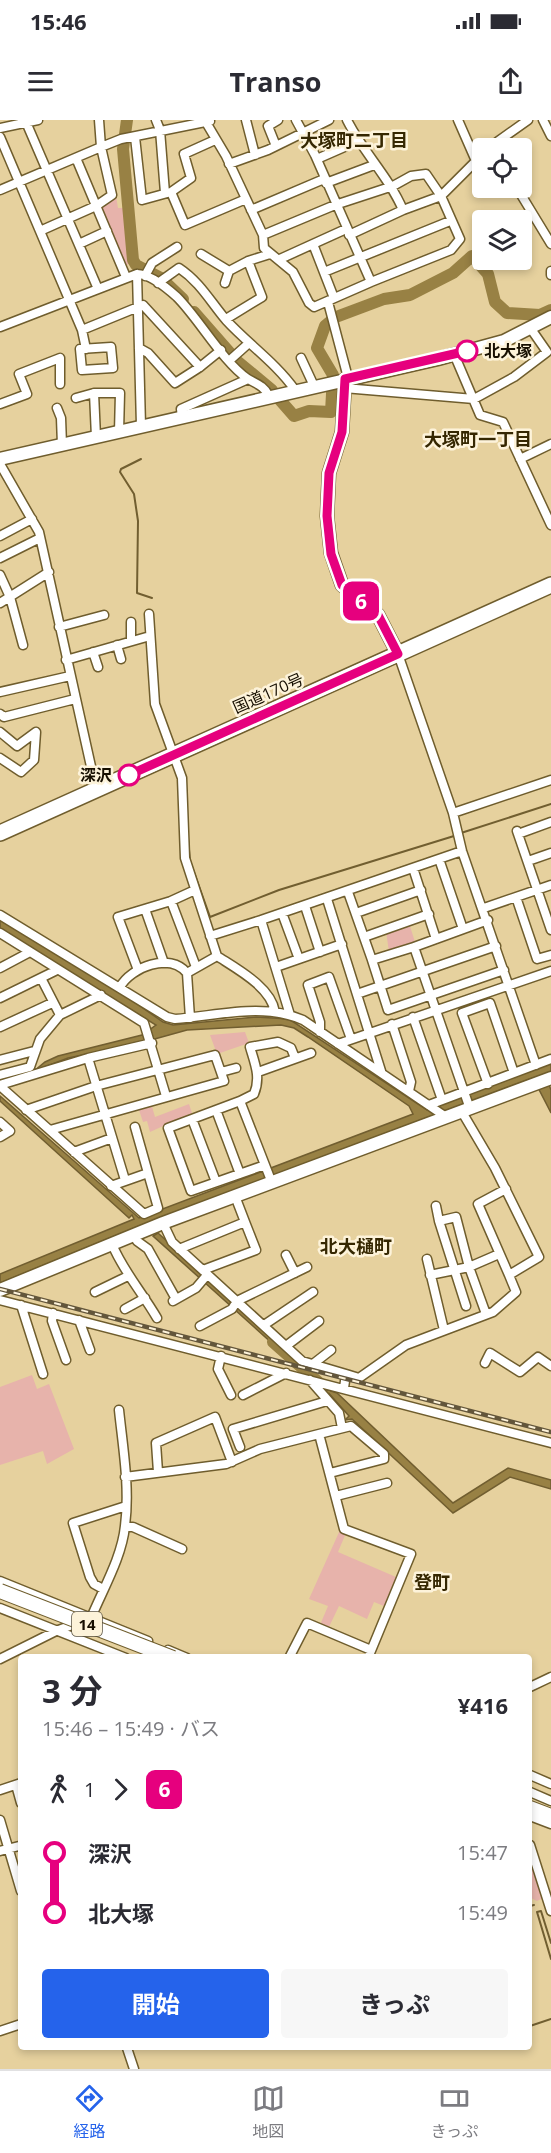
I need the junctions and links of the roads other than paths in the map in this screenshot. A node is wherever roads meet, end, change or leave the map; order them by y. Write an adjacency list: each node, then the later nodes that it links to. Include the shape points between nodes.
1 (38, 120): 12 (street)
2 (99, 120): 25 (street)
3 (156, 120): 15 (street)
4 (246, 120): 26 (street)
5 (278, 120): 24 (street, via 268,126)
6 (296, 120): 16 (street)
7 (329, 120): 16 (street)
8 (347, 120): 22 (street)
9 (458, 120): 23 (street)
10 (528, 120): 20 (street)
11 (543, 120): 17 (street)
12 (26, 122): 14 (street); 32 (street)
13 (209, 122): 15 (street); 21 (street)
14 (0, 129)
15 (160, 130): 19 (street); 37 (street)
16 (302, 132): 24 (street); 28 (street)
17 (551, 136)
18 (0, 137): 33 (street)
19 (127, 138): 25 (street); 37 (street, via 142,200)
20 (503, 138)
21 (215, 140): 29 (street); 37 (street, via 183,154 191,178)
22 (357, 141): 28 (street); 30 (street)
23 (472, 145)
24 (276, 146): 26 (street)
25 (101, 147): 27 (street); 42 (street, via 112,195)
26 (255, 155): 29 (street)
27 (76, 158): 32 (street); 42 (street)
28 (317, 159): 34 (street)
29 (229, 164): 40 (street)
30 (374, 165): 34 (street); 35 (street)
31 (472, 167): 38 (street)
32 (47, 170): 33 (street); 45 (street)
33 (18, 181): 36 (street); 47 (street)
34 (325, 181): 41 (street); 43 (street)
35 (393, 186): 38 (street, via 411,176 426,174); 41 (street); 44 (street)
36 (0, 190)
37 (168, 192): 40 (street, via 185,225)
38 (441, 196): 44 (street); 46 (street)
39 (523, 198): 53 (street)
40 (246, 199): 43 (street)
41 (335, 204): 49 (street); 50 (street)
42 (96, 206): 45 (street); 48 (street)
43 (251, 210): 50 (street)
44 (403, 210): 49 (street)
45 (68, 218): 47 (street); 51 (street)
46 (450, 221): 57 (street); 64 (street, via 460,239 451,250)
47 (40, 231): 69 (street)
48 (107, 231): 51 (street); 63 (street)
49 (347, 232): 52 (street); 57 (street)
50 (263, 235): 56 (street, via 264,248)
51 (79, 244): 67 (street)
52 (313, 244): 58 (street); 61 (street)
53 (551, 244)
54 (177, 247): 62 (street, via 152,263)
55 (201, 254): 60 (street)
56 (270, 254): 58 (street); 59 (street)
57 (360, 256): 61 (street); 64 (street)
58 (280, 259): 68 (street, via 293,272 309,303 314,307)
59 (248, 261): 60 (street); 72 (street, via 262,297)
60 (229, 270): 66 (street)
61 (324, 272): 68 (street)
62 (145, 273): 63 (street); 65 (street); 70 (street)
63 (126, 277): 67 (street)
64 (371, 282): 68 (street)
65 (158, 283): 72 (street, via 180,268 196,280); 79 (street, via 177,298)
66 (225, 283)
67 (98, 289): 69 (street)
68 (331, 300): 86 (street, via 347,374)
69 (70, 302): 73 (street); 75 (street)
70 (138, 308): 75 (street); 78 (street); 83 (street, via 143,305)
71 (551, 317): 74 (street)
72 (225, 319): 76 (street)
73 (0, 327)
74 (531, 329): 80 (street, via 504,341); 92 (street, via 547,352 514,377)
75 (82, 330): 77 (street)
76 (249, 343): 82 (street); 88 (street)
77 (86, 348): 77 (street, via 80,349 82,370 112,368 111,346)
78 (139, 348): 83 (street, via 148,352 175,382); 96 (street)
79 (221, 350): 82 (street); 83 (street)
80 (454, 354): 86 (street); 92 (street)
81 (301, 358): 87 (street)
82 (230, 360): 84 (street)
83 (200, 367)
84 (248, 379): 90 (street); 95 (street, via 181,409)
85 (60, 384): 93 (street, via 60,358 19,374 27,394)
86 (345, 384): 87 (street); 92 (street); 123 (street, via 342,432 329,473 327,516 331,554 342,585 378,615)
87 (314, 386): 88 (street)
88 (295, 390): 90 (street)
89 (94, 393): 91 (street); 97 (street, via 120,393); 98 (street)
90 (269, 396): 95 (street)
91 (76, 398)
92 (474, 399): 102 (street, via 480,415 503,422)
93 (0, 404)
94 (57, 408): 100 (street)
95 (182, 418): 96 (street)
96 (141, 426): 97 (street)
97 (119, 432): 98 (street)
98 (96, 437): 100 (street)
99 (551, 444): 102 (street)
100 (62, 445): 101 (street)
101 (0, 459)
102 (520, 459): 105 (street)
103 (0, 464): 104 (street)
104 (32, 519): 106 (street); 107 (street)
105 (551, 525)
106 (0, 536)
107 (40, 538): 108 (street); 109 (street)
108 (0, 558)
109 (49, 572): 112 (street); 117 (street)
110 (0, 575): 112 (street)
111 (551, 586): 123 (highway, 国道170号)
112 (10, 597): 113 (street); 120 (street)
113 (0, 603)
114 (149, 614): 118 (street)
115 (104, 615): 117 (street)
116 (131, 622): 119 (street)
117 (59, 627): 125 (street)
118 (150, 636): 119 (street); 132 (street, via 154,704)
119 (131, 641): 121 (street)
120 (23, 645)
121 (117, 645): 122 (street); 124 (street)
122 (93, 652): 125 (street); 126 (street)
123 (398, 654): 132 (highway, 国道170号); 136 (street)
124 (121, 659)
125 (66, 660): 127 (street)
126 (98, 667)
127 (70, 676): 128 (street); 129 (street)
128 (0, 692)
129 (75, 699): 130 (street); 135 (street)
130 (1, 717)
131 (0, 732): 133 (street, via 17,746 36,732 33,760 21,772)
132 (174, 755): 135 (highway, 国道170号); 146 (street, via 182,785 185,858)
133 (0, 758)
134 (551, 780): 136 (street)
135 (96, 789): 138 (highway, 国道170号)
136 (453, 813): 139 (street)
137 (551, 822): 142 (street, via 518,832)
138 (0, 833)
139 (462, 851): 141 (street); 153 (street)
140 (551, 853): 142 (street)
141 (439, 859): 143 (street); 161 (street)
142 (528, 861): 145 (street)
143 (413, 868): 147 (street); 148 (street)
144 (551, 885): 145 (street)
145 (538, 889): 149 (street); 162 (street)
146 (195, 890): 151 (street); 164 (street)
147 (421, 890): 156 (street); 157 (street)
148 (348, 892): 150 (street); 156 (street)
149 (516, 897): 153 (street); 172 (street, via 537,959)
150 (327, 899): 152 (street); 167 (street)
151 (171, 901): 154 (street); 179 (street)
152 (304, 906): 155 (street); 171 (street)
153 (484, 908): 160 (street)
154 (145, 909): 176 (street); 181 (street, via 118,917)
155 (282, 913): 159 (street); 174 (street)
156 (356, 913): 165 (street)
157 (429, 914): 165 (street); 166 (street)
158 (0, 915): 189 (street)
159 (261, 920): 164 (street); 177 (street)
160 (488, 920): 161 (street); 168 (street)
161 (463, 929): 166 (street)
162 (551, 930)
163 (0, 933): 170 (street)
164 (210, 936): 173 (street)
165 (364, 937): 175 (street)
166 (436, 939): 169 (street)
167 (342, 945): 171 (street); 190 (street)
168 (496, 946): 182 (street); 183 (street)
169 (414, 947): 175 (street); 183 (street)
170 (30, 952): 178 (street); 180 (street)
171 (320, 952): 174 (street)
172 (551, 955)
173 (217, 956): 179 (street); 196 (street, via 258,986 274,1002)
174 (299, 959): 177 (street)
175 (372, 960): 188 (street)
176 (164, 963): 181 (street); 185 (street, via 173,963)
177 (276, 967): 198 (street)
178 (0, 968)
179 (196, 968): 185 (street)
180 (57, 970): 186 (street); 191 (street)
181 (138, 970): 189 (street, via 130,973)
182 (504, 970): 187 (street); 192 (street)
183 (423, 971): 188 (street); 192 (street)
184 (551, 971): 187 (street)
185 (187, 973): 200 (street)
186 (41, 978): 193 (street); 194 (street)
187 (509, 984): 195 (street); 214 (street)
188 (381, 986): 190 (street); 192 (street, via 388,1010)
189 (120, 987): 200 (street, via 167,1017)
190 (357, 994): 204 (street)
191 (101, 995): 197 (street); 206 (street, via 144,1023)
192 (431, 996): 195 (street)
193 (0, 998)
194 (52, 1003): 197 (street); 202 (street)
195 (435, 1009): 199 (street); 227 (street)
196 (275, 1012): 198 (street); 200 (street, via 246,1011)
197 (60, 1015): 208 (street)
198 (291, 1015): 203 (street)
199 (412, 1017): 201 (street); 229 (street)
200 (190, 1018)
201 (392, 1024): 204 (street); 226 (street, via 411,1082)
202 (0, 1027)
203 (320, 1032): 205 (street, via 308,985 329,977); 207 (street)
204 (369, 1033): 205 (street); 217 (street)
205 (351, 1039): 207 (street)
206 (152, 1042): 210 (street); 216 (street)
207 (338, 1044): 217 (street)
208 (34, 1051): 213 (street); 221 (street, via 30,1067)
209 (310, 1053): 211 (street)
210 (88, 1058): 224 (street); 225 (street)
211 (296, 1058): 219 (street); 219 (street, via 291,1048 278,1042 250,1047)
212 (551, 1059): 214 (street)
213 (0, 1060)
214 (536, 1065): 220 (street)
215 (236, 1068): 218 (street)
216 (159, 1070): 218 (street, via 215,1055); 225 (street); 228 (street)
217 (381, 1071): 226 (street)
218 (221, 1072): 228 (street, via 224,1081)
219 (258, 1072): 230 (street, via 254,1094)
220 (514, 1073): 223 (street); 223 (street, via 490,1003 462,1012)
221 (0, 1075)
222 (547, 1082): 232 (street)
223 (488, 1084): 227 (street)
224 (0, 1086): 233 (street)
225 (96, 1086): 233 (street); 235 (street)
226 (409, 1091): 231 (street)
227 (465, 1093): 229 (street); 232 (street)
228 (166, 1096): 235 (street)
229 (442, 1100): 231 (street)
230 (240, 1101): 234 (street); 244 (street)
231 (430, 1106): 236 (street)
232 (467, 1108): 236 (street); 252 (street)
233 (26, 1110): 240 (street)
234 (216, 1110): 237 (street); 246 (street)
235 (104, 1113): 240 (street); 242 (street)
236 (443, 1116): 248 (street)
237 (192, 1119): 249 (street); 251 (street, via 168,1128 191,1191)
238 (0, 1122): 241 (street, via 10,1131)
239 (135, 1127): 245 (street)
240 (50, 1130): 243 (street)
241 (0, 1137)
242 (112, 1137): 243 (street); 247 (street)
243 (74, 1152): 250 (street)
244 (265, 1167): 246 (street); 248 (street)
245 (148, 1173): 247 (street); 250 (street, via 159,1208 144,1214)
246 (240, 1174): 249 (street)
247 (125, 1180): 250 (street)
248 (271, 1181): 253 (street)
249 (216, 1182): 251 (street)
250 (111, 1186)
251 (203, 1189): 254 (street)
252 (506, 1189): 261 (street, via 478,1204); 270 (street, via 538,1257)
253 (236, 1196): 254 (street); 257 (street)
254 (208, 1204): 258 (street)
255 (436, 1206): 256 (street)
256 (440, 1221): 265 (street, via 456,1217); 266 (street)
257 (245, 1222): 260 (street); 268 (street, via 256,1250)
258 (149, 1229): 259 (street); 260 (street); 268 (street, via 137,1241 148,1249 175,1300)
259 (112, 1244): 271 (street); 272 (street)
260 (179, 1249): 268 (street)
261 (499, 1254): 265 (street); 270 (street)
262 (286, 1255): 267 (street)
263 (427, 1259): 269 (street)
264 (307, 1267): 267 (street)
265 (469, 1267): 266 (street); 282 (street)
266 (454, 1269): 269 (street); 279 (street)
267 (295, 1273): 277 (street)
268 (204, 1275): 277 (street)
269 (430, 1275): 288 (street)
270 (509, 1275): 282 (street, via 516,1292)
271 (128, 1276): 274 (street); 275 (street)
272 (0, 1290)
273 (313, 1292): 286 (street)
274 (95, 1293)
275 (145, 1298): 280 (street); 283 (street)
276 (0, 1300): 278 (street)
277 (235, 1304): 286 (street); 287 (street)
278 (21, 1305): 281 (street); 298 (street)
279 (466, 1306)
280 (125, 1309)
281 (53, 1313): 284 (street); 293 (street, via 52,1321)
282 (486, 1314): 288 (street)
283 (157, 1318)
284 (79, 1320): 290 (street); 292 (street)
285 (319, 1321): 289 (street)
286 (264, 1325): 289 (street)
287 (200, 1326)
288 (444, 1330): 299 (street, via 406,1346 359,1378)
289 (286, 1346): 295 (street, via 302,1361)
290 (90, 1350)
291 (332, 1350): 295 (street)
292 (220, 1356): 297 (street); 302 (street, via 218,1369)
293 (66, 1360)
294 (485, 1363): 296 (street, via 490,1353 520,1372 538,1357)
295 (313, 1364): 299 (street)
296 (551, 1366)
297 (286, 1373): 300 (street); 303 (street)
298 (43, 1374)
299 (346, 1374): 301 (street)
300 (312, 1380): 301 (street); 304 (street)
301 (339, 1387): 308 (street)
302 (231, 1395)
303 (243, 1395)
304 (327, 1401): 306 (street, via 339,1413); 309 (street, via 233,1429)
305 (119, 1410): 313 (street)
306 (342, 1428): 307 (street); 312 (street, via 351,1426 384,1454 384,1459)
307 (319, 1434): 310 (street, via 260,1449); 312 (street)
308 (551, 1443)
309 (240, 1447)
310 (232, 1461): 311 (street); 311 (street, via 215,1417 156,1443)
311 (158, 1472): 313 (street)
312 (330, 1473): 315 (street)
313 (125, 1477): 316 (street)
314 (387, 1483): 315 (street)
315 (336, 1496): 331 (street, via 344,1529 411,1554)
316 (126, 1506): 317 (street); 320 (street, via 73,1523 90,1577)
317 (125, 1527): 318 (street); 320 (street)
318 (183, 1549)
319 (0, 1581): 324 (street)
320 (103, 1589): 324 (street)
321 (0, 1591): 328 (main road, 14, bridge)
322 (0, 1600): 327 (main road, 14)
323 (0, 1608): 325 (street)
324 (91, 1618): 325 (street); 329 (street)
325 (56, 1631): 326 (street); 332 (street)
326 (115, 1654)
327 (139, 1654)
328 (163, 1654)
329 (177, 1654)
330 (291, 1654): 331 (street, via 307,1623)
331 (369, 1654)
332 (0, 1659)
333 (551, 1677): 334 (street)
334 (532, 1686)
335 (532, 1776): 337 (street)
336 (18, 1784): 338 (street)
337 (551, 1784)
338 (0, 1790)
339 (532, 1793): 341 (street)
340 (532, 1799): 342 (main road)
341 (551, 1801)
342 (551, 1807)
343 (532, 1809): 344 (main road)
344 (551, 1816)
345 (532, 1817): 347 (street)
346 (0, 1820): 348 (street)
347 (551, 1824)
348 (4, 1850): 350 (street)
349 (532, 1851): 351 (street)
350 (18, 1884)
351 (551, 1911)
352 (18, 2025): 353 (street)
353 (0, 2031)
354 (128, 2050): 355 (street)
355 (134, 2069)

